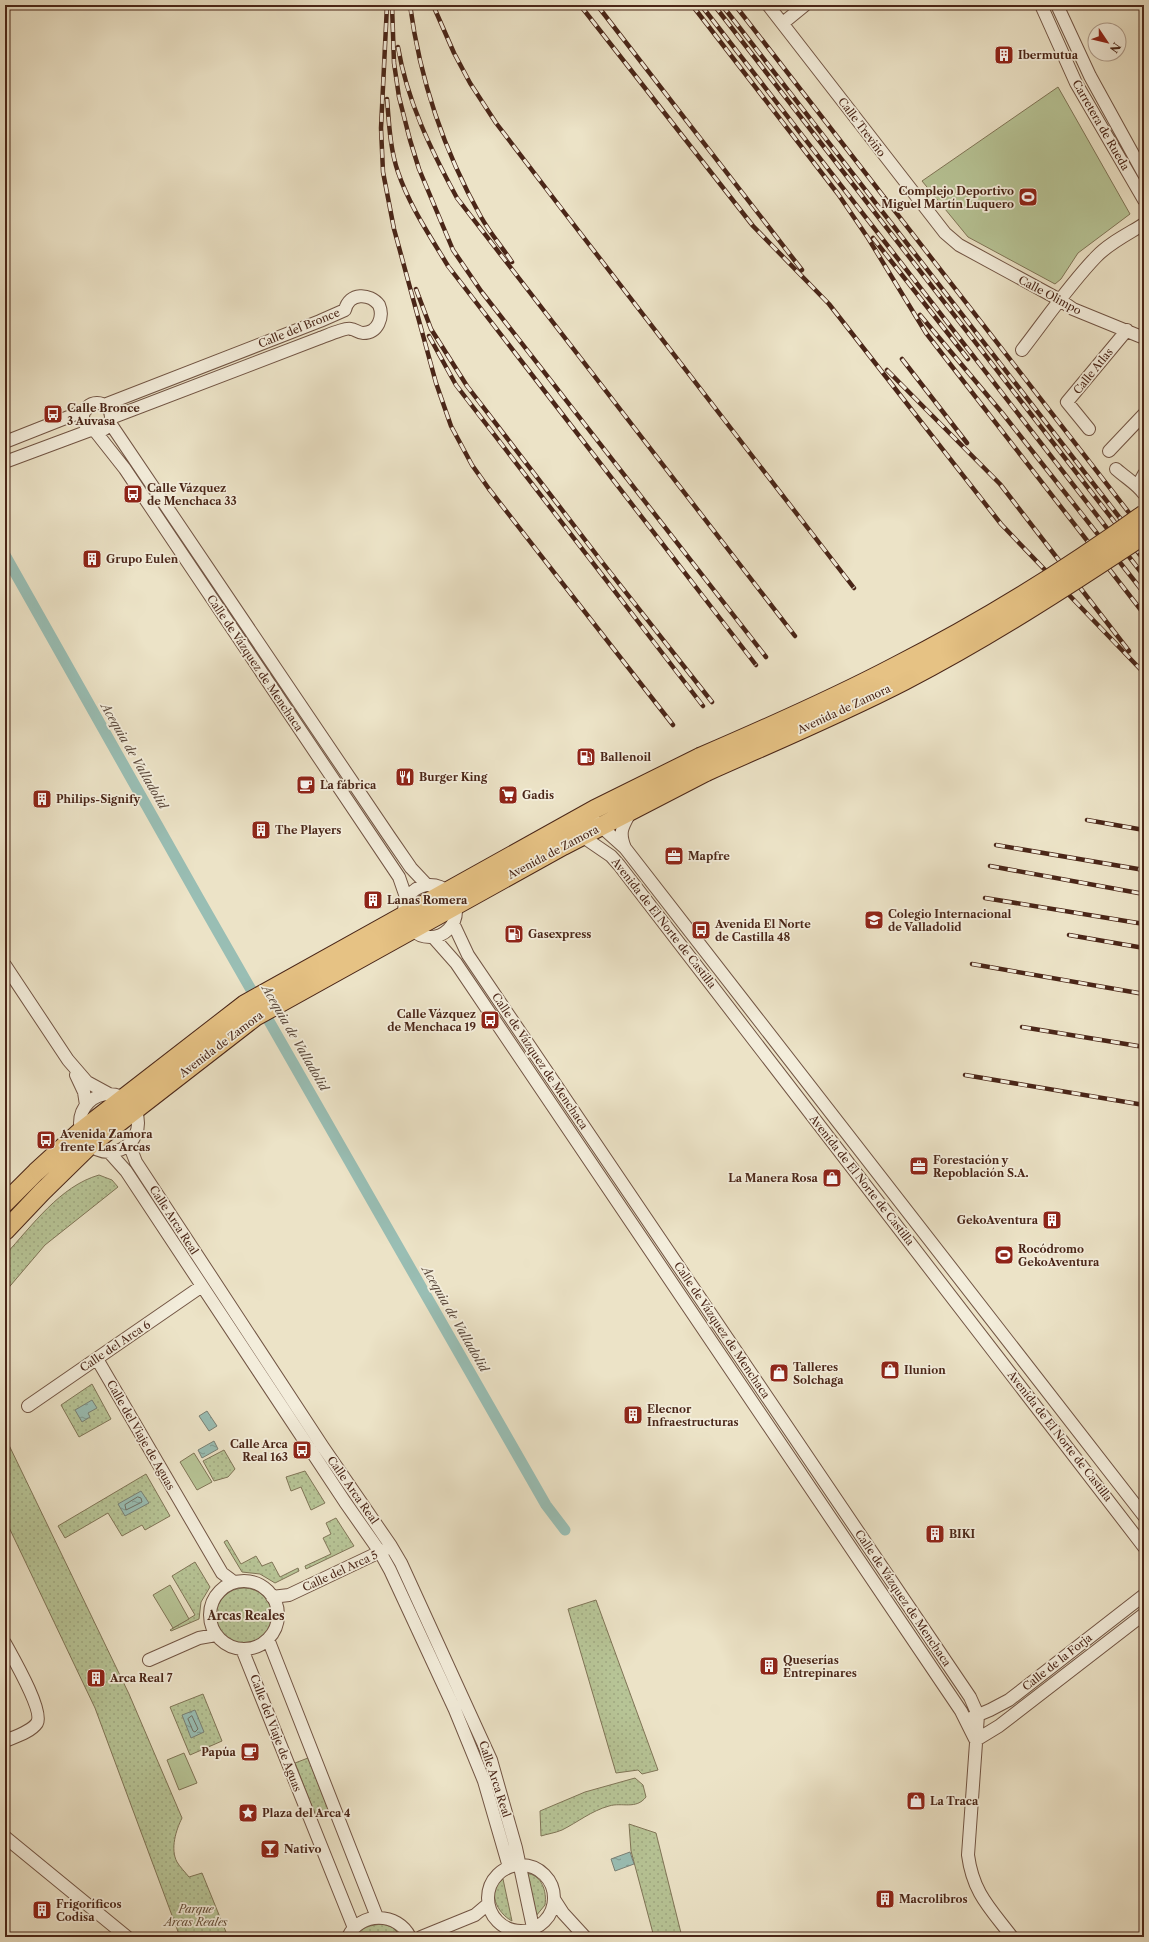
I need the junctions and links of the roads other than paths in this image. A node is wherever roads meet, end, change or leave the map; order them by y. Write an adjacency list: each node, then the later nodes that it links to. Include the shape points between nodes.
1 (768, 5): 5 (street, Calle Treviño)
2 (805, 5): 5 (street)
3 (1041, 5): 7 (street, Carretera de Rueda, via 1076,83)
4 (1057, 5): 6 (street, Carretera de Rueda, via 1090,76)
5 (783, 23): 9 (street, Calle Treviño, via 931,218)
6 (1144, 174)
7 (1144, 200)
8 (1144, 224): 10 (street, via 1096,256)
9 (959, 245): 10 (street, Calle Olimpo)
10 (1060, 300): 11 (street, Calle Olimpo, via 1073,309); 13 (street)
11 (1127, 330): 12 (street, Calle Olimpo); 18 (street, Calle Atlas, via 1067,402)
12 (1144, 338)
13 (1022, 350)
14 (104, 405): 15 (street, via 95,403); 17 (street, via 111,412); 17 (street, Calle del Bronce, via 346,310 348,303 355,297 370,297 379,305 381,318 377,327 372,330 363,333 351,328 320,338)
15 (86, 410): 19 (street, via 84,422); 20 (street)
16 (1144, 414): 21 (street)
17 (111, 421): 19 (street, via 104,430); 34 (street, Calle de Vázquez de Menchaca, via 389,836 411,868)
18 (1089, 430)
19 (93, 431): 22 (street); 36 (street, Calle de Vázquez de Menchaca, via 125,469 399,877)
20 (5, 442)
21 (1110, 451)
22 (5, 462)
23 (1116, 469): 25 (street)
24 (1144, 474): 25 (street)
25 (1141, 490)
26 (1144, 514): 28 (highway, Avenida de Zamora, bridge, via 1021,596 895,667)
27 (1144, 535): 28 (highway, Avenida de Zamora, bridge, via 1030,610 904,681 806,728)
28 (703, 764): 29 (highway, Avenida de Zamora); 30 (highway, Avenida de Zamora)
29 (632, 810): 31 (highway, Avenida de Zamora); 33 (street, Avenida de El Norte de Castilla, via 620,837)
30 (584, 815): 31 (street, Avenida de El Norte de Castilla); 32 (highway, Avenida de Zamora)
31 (602, 826): 32 (highway, Avenida de Zamora); 33 (street, Avenida de El Norte de Castilla)
32 (574, 831): 35 (highway, Avenida de Zamora); 51 (street, Avenida de El Norte de Castilla, via 611,856)
33 (625, 848): 50 (street, Avenida de El Norte de Castilla)
34 (427, 885): 35 (street, via 439,886); 36 (street, via 415,890)
35 (452, 907): 36 (highway, Avenida de Zamora); 37 (street, via 447,931); 63 (street, Calle de Vázquez de Menchaca, via 468,955 966,1691)
36 (408, 915): 37 (street, via 421,935); 40 (highway, Avenida de Zamora, via 250,1011)
37 (433, 937): 64 (street, Calle de Vázquez de Menchaca, via 456,963)
38 (5, 966): 39 (street)
39 (68, 1060): 40 (street, via 87,1082); 41 (street, via 84,1092)
40 (122, 1100): 41 (street, via 92,1099); 42 (highway, Avenida de Zamora); 43 (street, via 137,1118 137,1128)
41 (86, 1105): 42 (street, via 80,1122)
42 (86, 1138): 44 (street, via 102,1151); 45 (highway, Avenida de Zamora, via 36,1172); 46 (highway, Avenida de Zamora)
43 (128, 1144): 44 (street); 52 (street, Calle Arca Real, via 136,1162 323,1447)
44 (109, 1152): 47 (street, Calle Arca Real, via 126,1171)
45 (5, 1203)
46 (5, 1232)
47 (202, 1286): 48 (street, Calle del Arca 6); 52 (street, Calle Arca Real, via 345,1502)
48 (97, 1359): 49 (street, Calle del Arca 6); 53 (street, Calle del Viaje de Aguas)
49 (28, 1406)
50 (1144, 1516)
51 (1144, 1547)
52 (386, 1549): 55 (street, Calle del Arca 5); 68 (street, Calle Arca Real, via 413,1588 483,1740 491,1760)
53 (229, 1585): 55 (street, via 256,1583 268,1591); 57 (street, via 218,1594 212,1605 210,1618)
54 (1144, 1595): 63 (street, Calle de la Forja, via 1008,1700)
55 (274, 1602): 58 (street, via 277,1624)
56 (1144, 1614): 65 (street, Calle de la Forja, via 999,1726)
57 (214, 1631): 60 (street, via 228,1645); 62 (street)
58 (268, 1639): 60 (street, via 252,1648); 71 (street)
59 (5, 1643): 61 (street)
60 (242, 1649): 72 (street, Calle del Viaje de Aguas)
61 (8, 1651): 66 (street, via 39,1716 37,1723 30,1729)
62 (149, 1660)
63 (978, 1715): 64 (street, Calle de la Forja); 65 (street)
64 (966, 1720): 65 (street, Calle de Vázquez de Menchaca)
65 (976, 1740): 77 (street, via 968,1855 971,1875 986,1903)
66 (5, 1741)
67 (5, 1837): 75 (street)
68 (514, 1865): 69 (street, via 535,1868 546,1876 552,1887); 70 (street, via 501,1871 491,1883 488,1897); 73 (street, Calle Arca Real)
69 (556, 1907): 73 (street); 76 (street)
70 (490, 1909): 73 (street, via 505,1927); 74 (street)
71 (377, 1917): 72 (street, via 368,1919); 74 (street, via 396,1921)
72 (351, 1932)
73 (529, 1933)
74 (416, 1936)
75 (127, 1937)
76 (585, 1937)
77 (1012, 1937)

